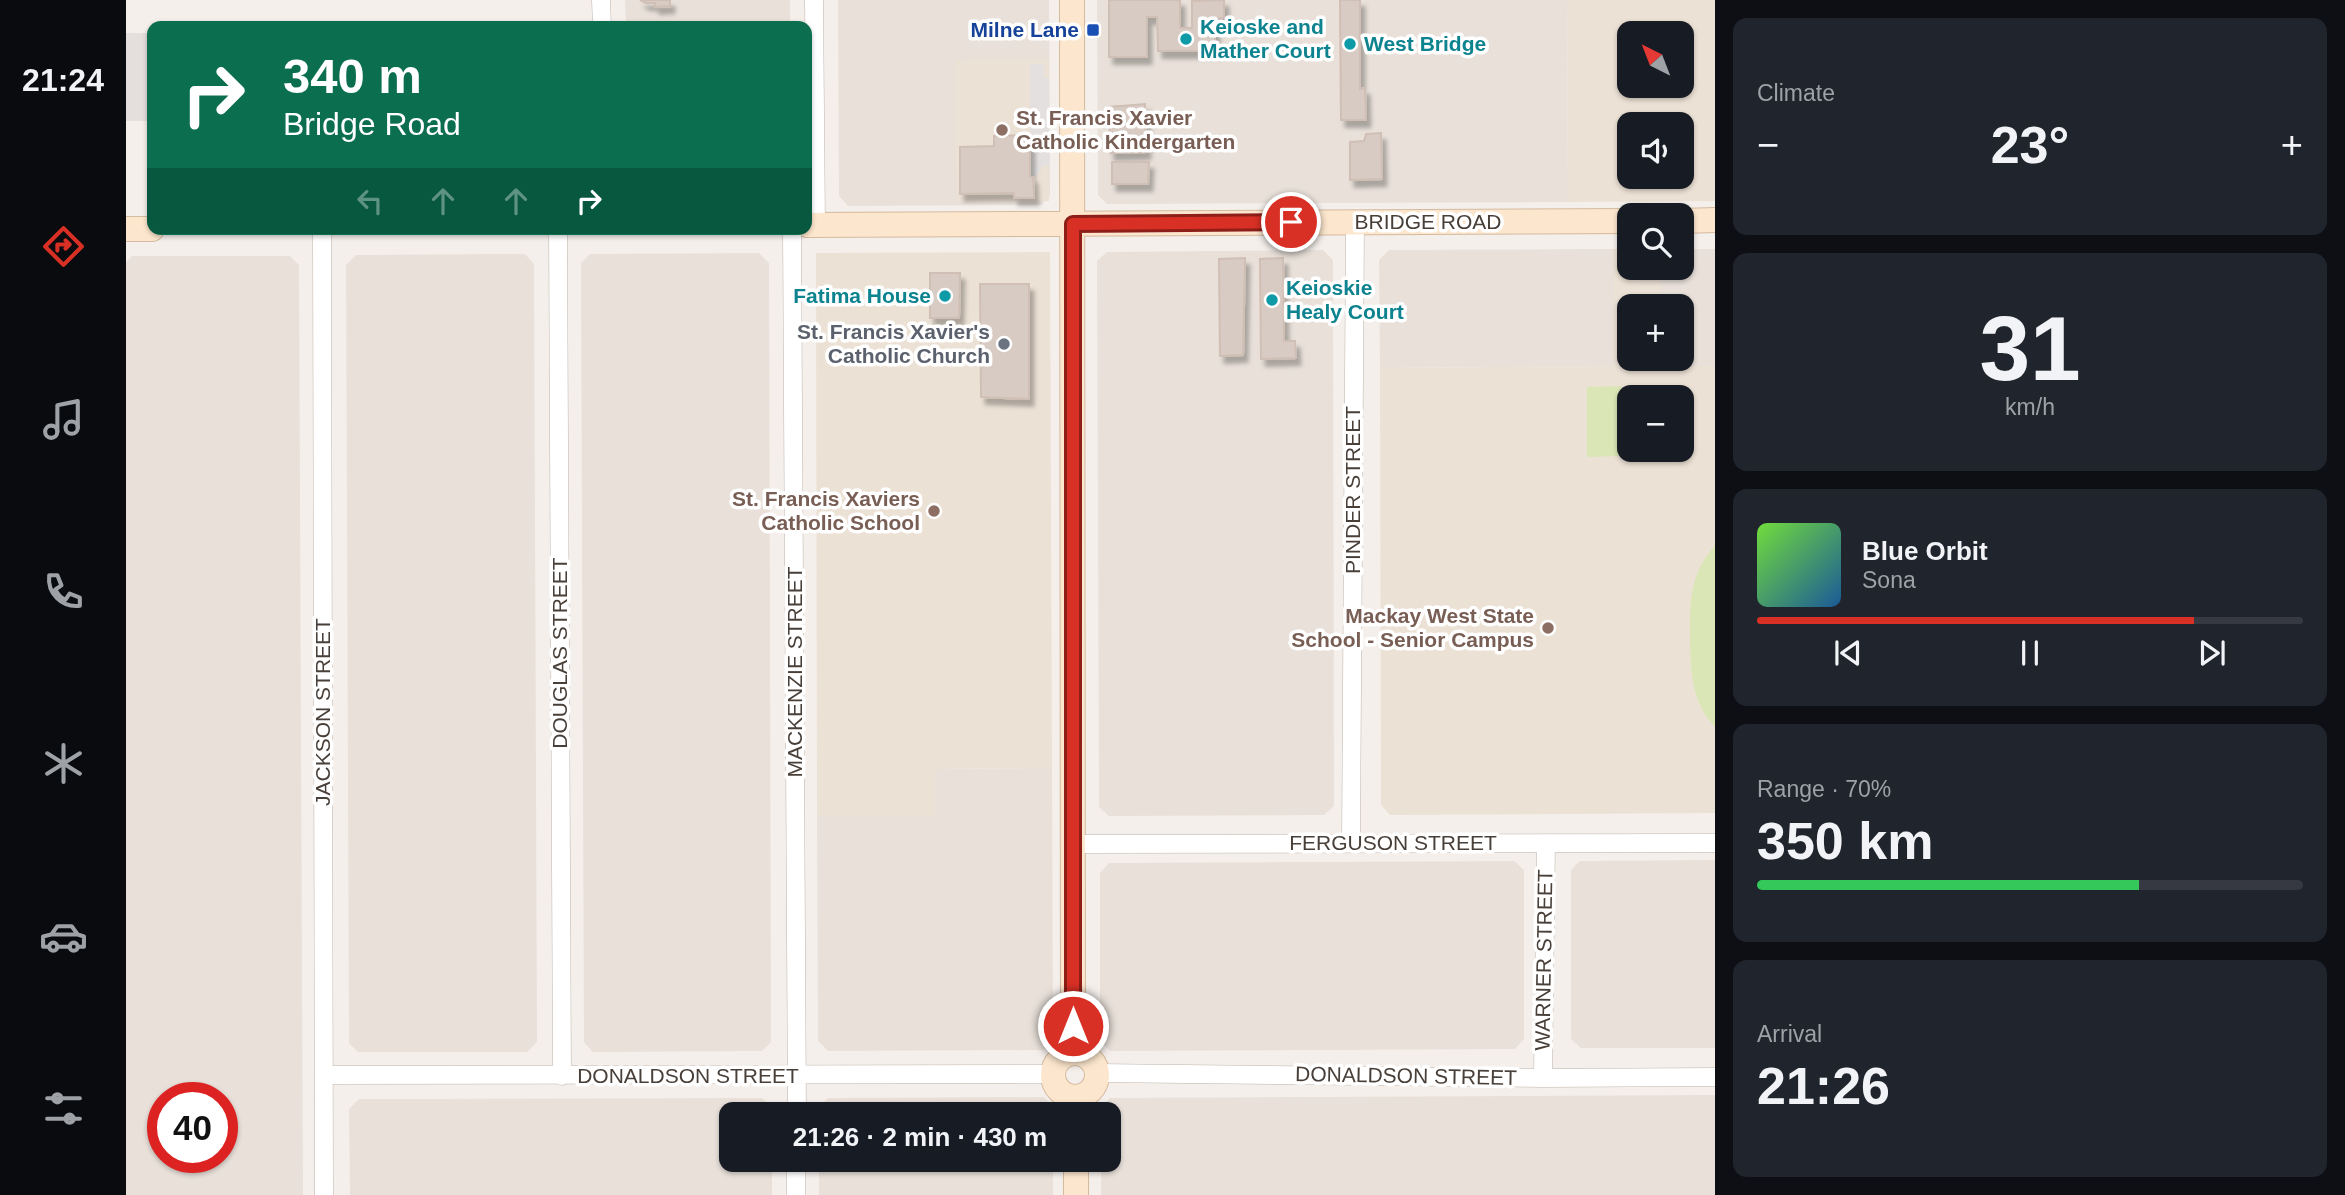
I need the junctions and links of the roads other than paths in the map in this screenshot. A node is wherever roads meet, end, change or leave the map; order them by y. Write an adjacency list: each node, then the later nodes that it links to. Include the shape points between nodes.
1 (601, 0): 4 (street)
2 (814, 0): 5 (street, MACKENZIE STREET)
3 (1072, 0): 10 (street)
4 (602, 21)
5 (812, 50)
6 (1715, 220): 8 (street)
7 (1617, 221): 9 (street, BRIDGE ROAD)
8 (1694, 221)
9 (1355, 222): 10 (street, BRIDGE ROAD); 17 (street, PINDER STREET)
10 (1073, 224): 11 (street, BRIDGE ROAD); 20 (street)
11 (812, 226)
12 (126, 229): 13 (street)
13 (147, 229)
14 (322, 235): 24 (street, JACKSON STREET)
15 (558, 235): 25 (street, DOUGLAS STREET)
16 (805, 235): 26 (street, MACKENZIE STREET)
17 (1352, 842): 18 (street, FERGUSON STREET); 20 (street, FERGUSON STREET)
18 (1546, 843): 19 (street, FERGUSON STREET); 28 (street, WARNER STREET)
19 (1715, 843)
20 (1071, 844): 21 (street)
21 (1073, 1052): 22 (street, via 1091,1059); 23 (street, via 1059,1059)
22 (1097, 1073): 28 (street, DONALDSON STREET); 31 (street)
23 (1053, 1074): 26 (street, DONALDSON STREET); 30 (street, via 1058,1089)
24 (324, 1075): 25 (street, DONALDSON STREET); 34 (street, JACKSON STREET)
25 (562, 1076): 26 (street, DONALDSON STREET)
26 (798, 1076): 29 (street, MACKENZIE STREET)
27 (1715, 1077): 28 (street, DONALDSON STREET)
28 (1543, 1078)
29 (797, 1102)
30 (1073, 1102)
31 (1080, 1102)
32 (796, 1172): 35 (street)
33 (1076, 1172): 36 (street)
34 (324, 1195)
35 (796, 1195)
36 (1076, 1195)

